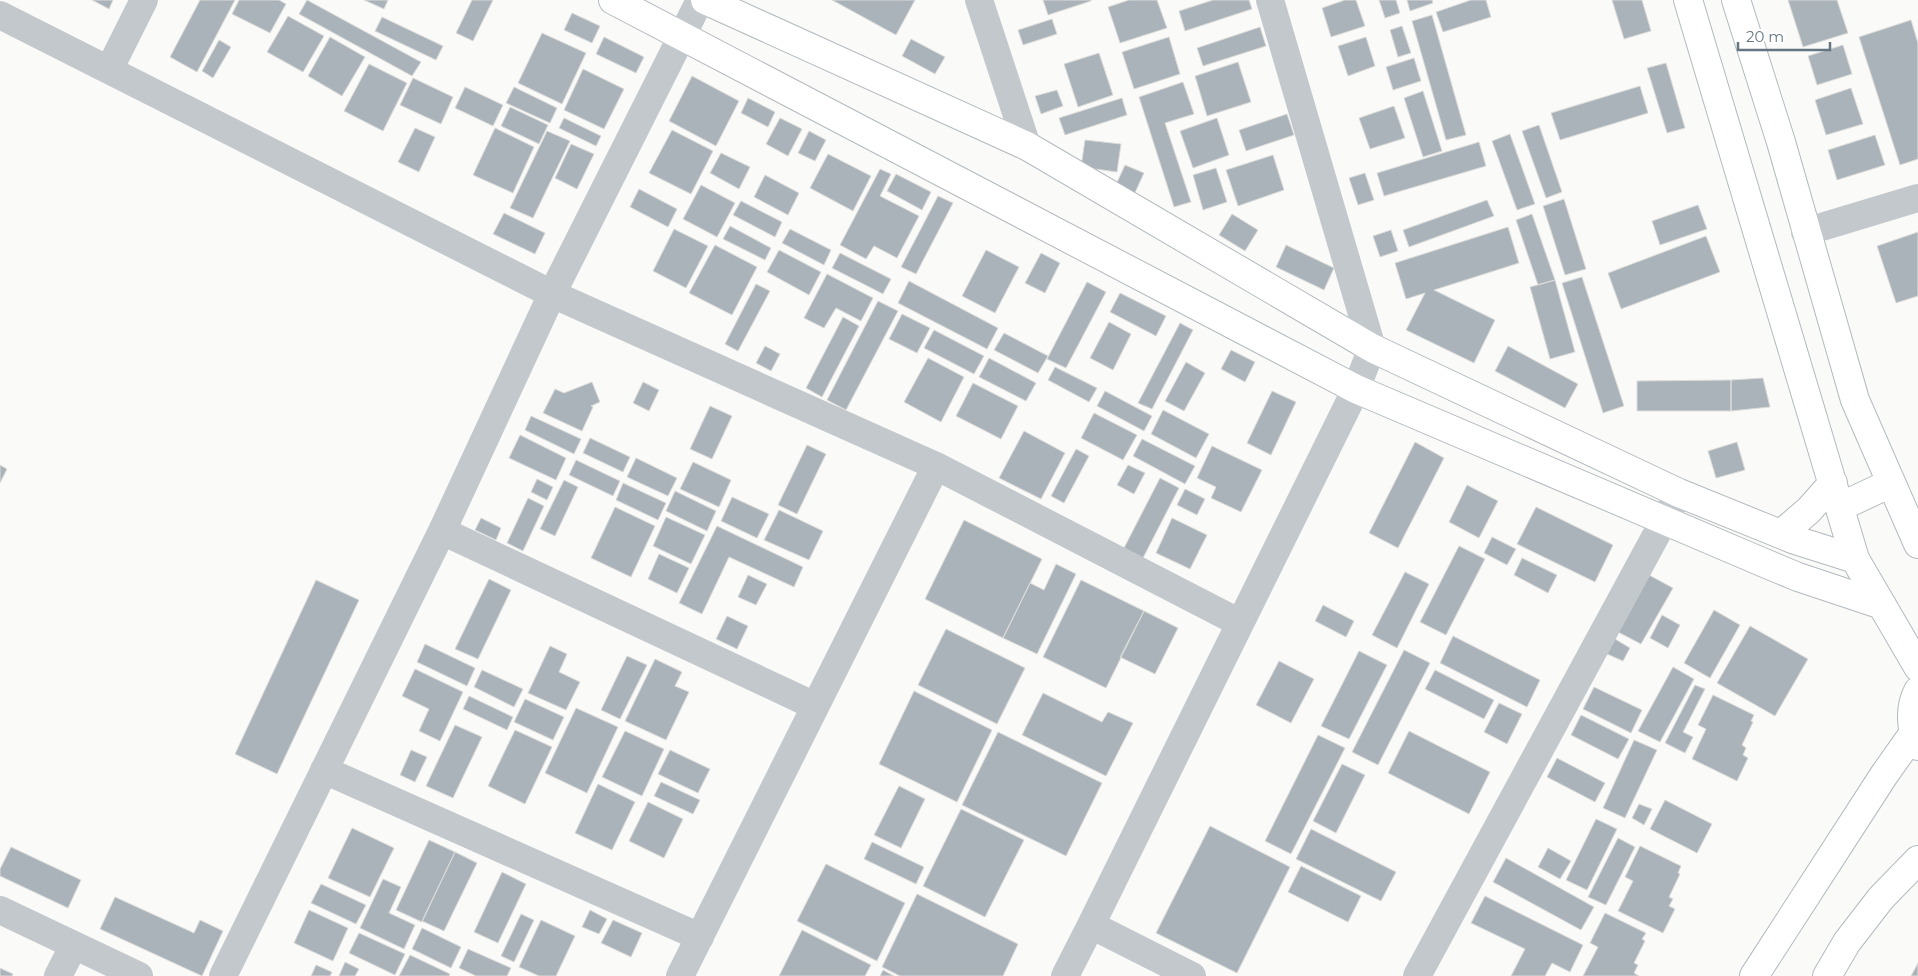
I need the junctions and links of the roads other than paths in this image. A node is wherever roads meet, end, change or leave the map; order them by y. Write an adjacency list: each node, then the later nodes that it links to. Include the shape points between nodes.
1 (144, 0): 11 (street)
2 (613, 0): 10 (main road)
3 (700, 0): 10 (street)
4 (705, 0): 12 (main road)
5 (979, 0): 12 (street)
6 (1270, 0): 16 (street)
7 (1688, 0): 21 (main road)
8 (1736, 0): 14 (main road, via 1781,142)
9 (0, 16): 11 (street)
10 (682, 36): 15 (street); 17 (main road)
11 (108, 70): 15 (street)
12 (1028, 146): 16 (main road)
13 (1918, 198): 14 (street)
14 (1805, 232): 19 (main road, via 1854,400)
15 (552, 294): 18 (street); 23 (street)
16 (1372, 348): 17 (street); 20 (main road)
17 (1356, 389): 22 (main road); 28 (street)
18 (936, 466): 28 (street); 31 (street)
19 (1891, 483): 21 (main road); 25 (main road)
20 (1678, 493): 22 (street); 24 (main road)
21 (1836, 495): 24 (main road, via 1809,510); 26 (main road)
22 (1665, 520): 27 (main road, via 1789,573); 45 (street)
23 (442, 531): 31 (street); 33 (street)
24 (1781, 534): 26 (main road)
25 (1918, 544)
26 (1855, 558): 27 (main road)
27 (1882, 605): 29 (main road)
28 (1240, 623): 36 (street)
29 (1918, 666)
30 (1918, 691): 32 (main road, via 1912,715)
31 (815, 706): 37 (street)
32 (1916, 740): 46 (main road, via 1884,775)
33 (324, 770): 37 (street); 41 (street)
34 (1918, 860): 47 (main road, via 1880,898 1847,942)
35 (0, 910): 38 (street)
36 (1092, 925): 43 (street); 44 (street)
37 (700, 936): 42 (street)
38 (74, 946): 39 (street); 40 (street)
39 (58, 976)
40 (139, 976)
41 (223, 976)
42 (680, 976)
43 (1064, 976)
44 (1192, 976)
45 (1417, 976)
46 (1754, 976)
47 (1827, 976)

